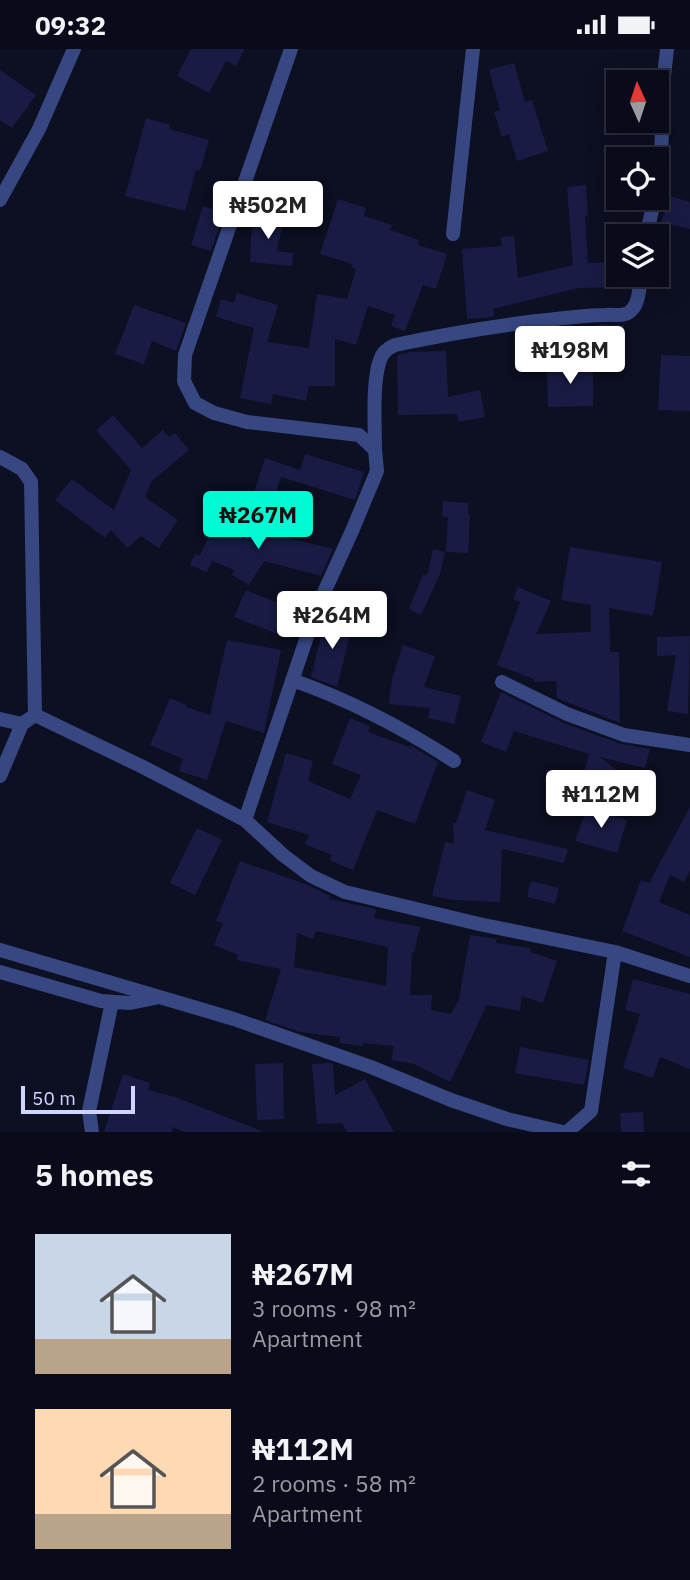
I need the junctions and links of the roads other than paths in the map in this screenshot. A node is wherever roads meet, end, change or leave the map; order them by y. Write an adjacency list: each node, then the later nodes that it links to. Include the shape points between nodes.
1 (74, 49): 6 (street, via 39,129)
2 (291, 49): 9 (street, via 186,355 184,381 195,403 214,413 247,422 359,435)
3 (473, 49): 7 (street)
4 (667, 49): 5 (street)
5 (661, 147)
6 (0, 200)
7 (453, 234)
8 (639, 287): 9 (street, via 637,303 621,316 460,331 387,349 377,378)
9 (375, 450): 11 (street, via 377,471 316,610)
10 (0, 457): 13 (street, via 22,469 31,482)
11 (292, 680): 17 (street, via 337,695); 19 (street)
12 (502, 682): 16 (street, via 624,735)
13 (35, 715): 15 (street); 19 (street)
14 (0, 719): 15 (street)
15 (22, 724): 18 (street)
16 (690, 745)
17 (454, 761)
18 (0, 776)
19 (245, 820): 21 (street, via 311,876 345,892)
20 (0, 950): 24 (street)
21 (615, 952): 23 (street); 27 (street, via 591,1111)
22 (0, 972): 25 (street)
23 (690, 976)
24 (158, 998): 25 (street); 27 (street, via 234,1019 507,1119)
25 (111, 1002): 26 (street, via 89,1111)
26 (92, 1132)
27 (566, 1132)

